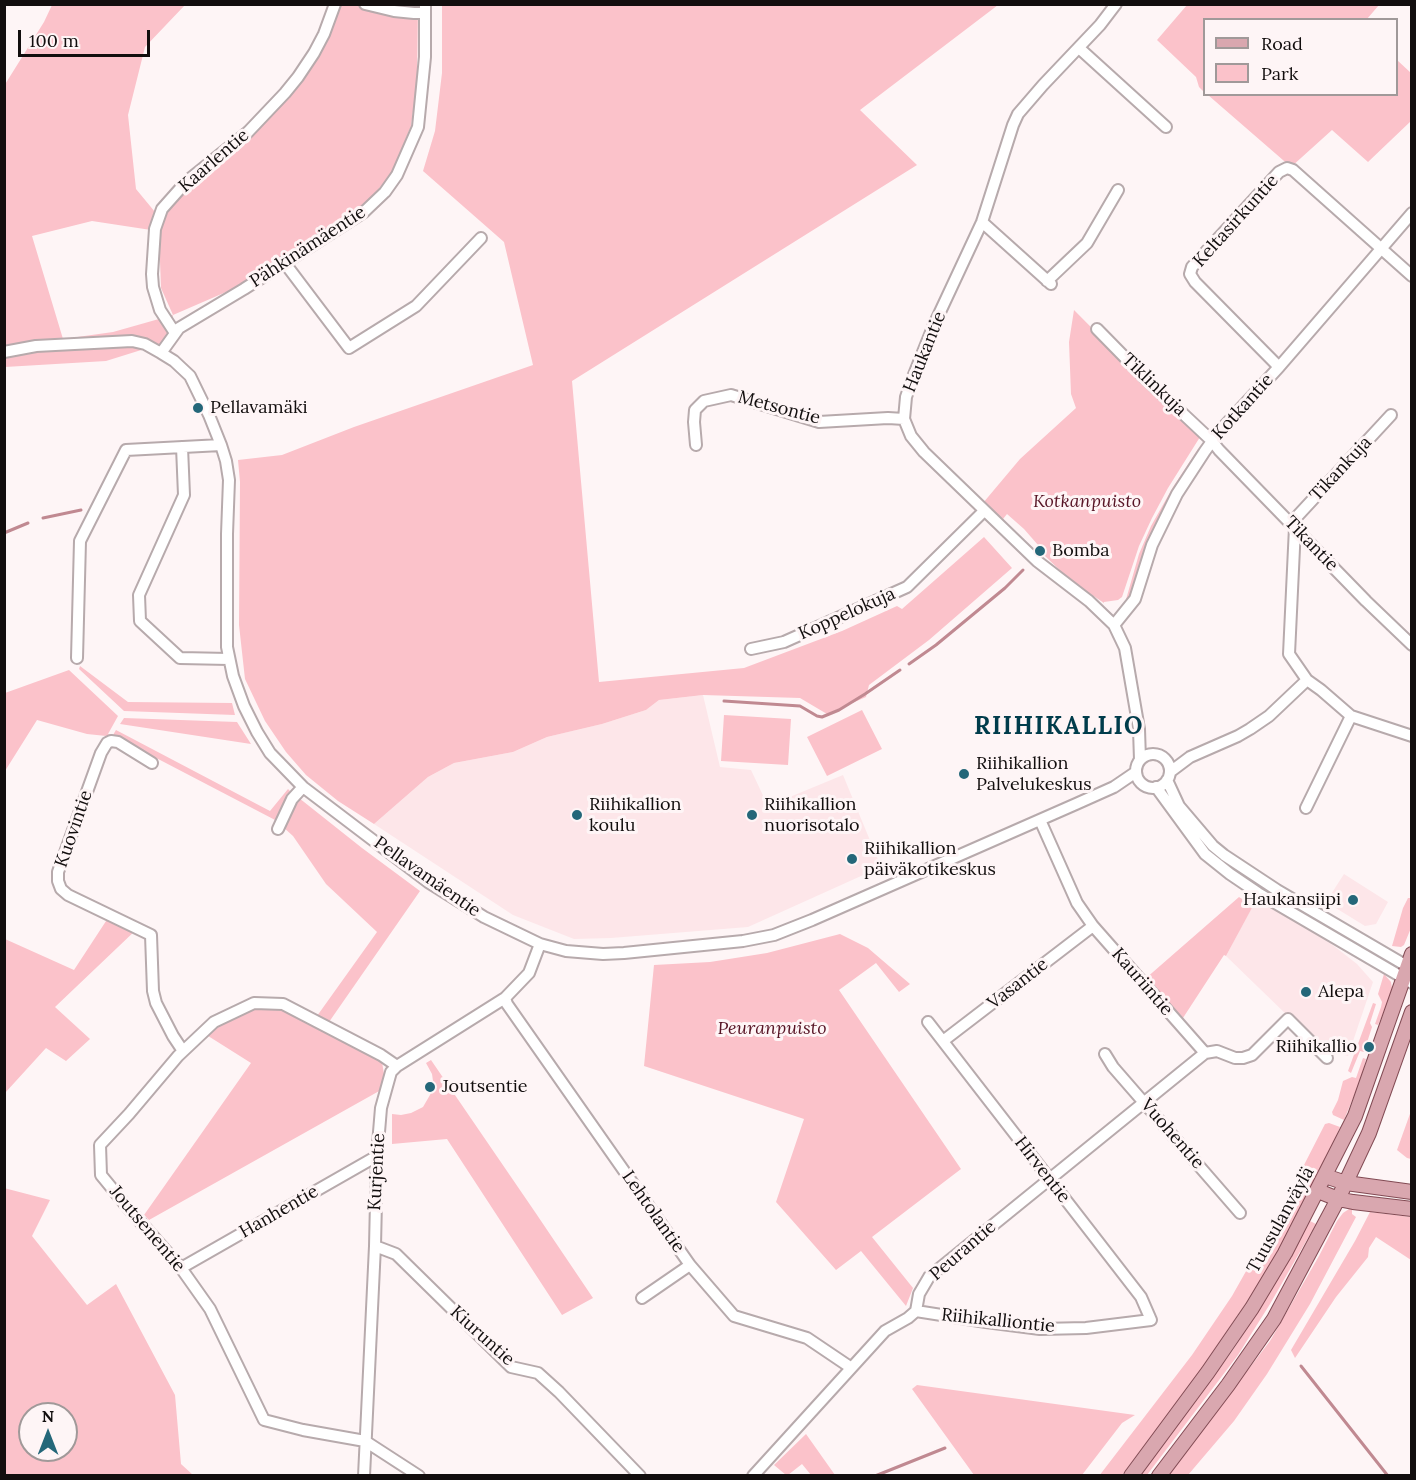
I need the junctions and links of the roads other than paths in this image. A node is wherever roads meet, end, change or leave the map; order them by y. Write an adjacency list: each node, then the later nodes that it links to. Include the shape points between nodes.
1 (335, 4): 15 (street, Kaarlentie, via 314,53 285,93 248,132 186,182 158,216 153,287 160,310)
2 (364, 4): 4 (street, via 404,12)
3 (1116, 4): 5 (street, Haukantie)
4 (425, 9): 12 (street, Pähkinämäentie, via 418,127 397,175 364,212)
5 (1079, 48): 6 (street); 9 (street, Haukantie, via 1018,114)
6 (1166, 127)
7 (1118, 190): 9 (street, via 1087,243 1049,282)
8 (1412, 213): 11 (street, Kotkantie)
9 (982, 222): 20 (street, Haukantie, via 913,376)
10 (481, 238): 12 (street, via 416,306 349,348)
11 (1382, 249): 13 (street); 18 (street, Kotkantie); 18 (street, Keltasirkuntie, via 1287,168 1279,172 1192,267 1190,274 1196,282)
12 (285, 262): 15 (street, Pähkinämäentie)
13 (1412, 276)
14 (1097, 329): 21 (street, Tiklinkuja)
15 (175, 333): 17 (street, Pähkinämäentie)
16 (4, 352): 17 (street, Pellavamäentie, via 36,346 132,341)
17 (161, 353): 22 (street, Pellavamäentie, via 190,376)
18 (1279, 367): 21 (street, Kotkantie)
19 (1391, 415): 26 (street, Tikankuja)
20 (904, 419): 23 (street, Metsontie, via 819,422 731,395 704,401 695,410); 25 (street, via 916,444)
21 (1212, 441): 26 (street, Tikantie); 27 (street, Kotkantie, via 1176,494 1152,545 1136,599)
22 (221, 445): 24 (street); 31 (street, Pellavamäentie, via 229,480 226,618)
23 (696, 445)
24 (182, 447): 30 (street, via 126,450 80,541); 31 (street, via 184,495 139,595 140,621 180,658)
25 (984, 511): 27 (street); 29 (street, Koppelokuja, via 907,587 784,642)
26 (1293, 525): 28 (street, Tikantie); 32 (street, via 1289,654)
27 (1114, 625): 34 (street, via 1125,648)
28 (1412, 645)
29 (751, 649)
30 (77, 657)
31 (230, 659): 43 (street, Pellavamäentie, via 244,706 257,732 270,753)
32 (1307, 680): 33 (street); 37 (street, via 1250,729)
33 (1351, 716): 35 (street); 45 (street)
34 (1139, 729): 36 (street); 38 (street)
35 (1412, 736)
36 (1154, 754): 38 (street); 39 (street)
37 (1190, 757): 39 (street); 41 (street)
38 (1140, 760): 42 (street, via 1136,767)
39 (1166, 760): 41 (street)
40 (152, 763): 55 (street, Kuovintie, via 118,742 106,743 58,881 68,895 151,935 156,1003)
41 (1168, 776): 44 (street); 50 (street, via 1179,806 1230,860)
42 (1138, 777): 44 (street, via 1145,786); 46 (street, Pellavamäentie)
43 (303, 787): 47 (street, via 292,799); 49 (street, Pellavamäentie, via 435,887)
44 (1156, 787): 50 (street, via 1205,854 1223,869 1258,893)
45 (1306, 808)
46 (1040, 820): 48 (street, Kauriintie, via 1077,903); 49 (street, Pellavamäentie, via 808,922 759,939 603,954)
47 (278, 829)
48 (1093, 926): 54 (street, Vasantie); 56 (street, Kauriintie)
49 (540, 944): 51 (street, via 529,973)
50 (1409, 970): 62 (main road, Tuusulanväylä, via 1355,1116)
51 (505, 998): 59 (street); 71 (street, Lehtolantie)
52 (1412, 1012): 64 (main road, via 1369,1133)
53 (928, 1022): 54 (street, Hirventie)
54 (943, 1041): 63 (street, Hirventie)
55 (183, 1051): 59 (street, Joutsenentie, via 214,1022 254,1003 283,1004); 72 (street, Joutsenentie, via 100,1145 101,1174)
56 (1205, 1053): 58 (street, via 1217,1051 1235,1058 1252,1055 1288,1019); 60 (street, Peurantie)
57 (1106, 1054): 60 (street, Vuohentie)
58 (1328, 1058)
59 (397, 1066): 61 (street, Kurjentie, via 381,1108)
60 (1145, 1104): 63 (street, Peurantie); 69 (street, Vuohentie)
61 (377, 1156): 70 (street, Kurjentie); 72 (street, Hanhentie)
62 (1325, 1176): 64 (main road); 65 (main road, Tuusulanväylä)
63 (1050, 1180): 74 (street, Peurantie, via 929,1277 919,1294); 75 (street, Hirventie, via 1141,1297)
64 (1346, 1183): 66 (main road); 67 (main road)
65 (1318, 1191): 67 (main road); 82 (main road, Tuusulanväylä, via 1252,1308)
66 (1412, 1192)
67 (1338, 1199): 68 (main road); 83 (main road, via 1274,1319)
68 (1412, 1209)
69 (1240, 1213)
70 (375, 1246): 77 (street, Kurjentie); 80 (street, Kiuruntie, via 396,1254 511,1367 538,1373)
71 (690, 1265): 73 (street); 76 (street, Lehtolantie, via 734,1316 807,1338)
72 (181, 1268): 77 (street, Joutsenentie, via 210,1309 264,1420)
73 (642, 1298)
74 (916, 1311): 75 (street, Riihikalliontie, via 1040,1329); 76 (street, via 885,1332)
75 (1151, 1320)
76 (850, 1368): 81 (street)
77 (365, 1441): 78 (street, Kurjentie); 79 (street)
78 (364, 1476)
79 (419, 1476)
80 (640, 1476)
81 (753, 1476)
82 (1131, 1476)
83 (1159, 1476)

